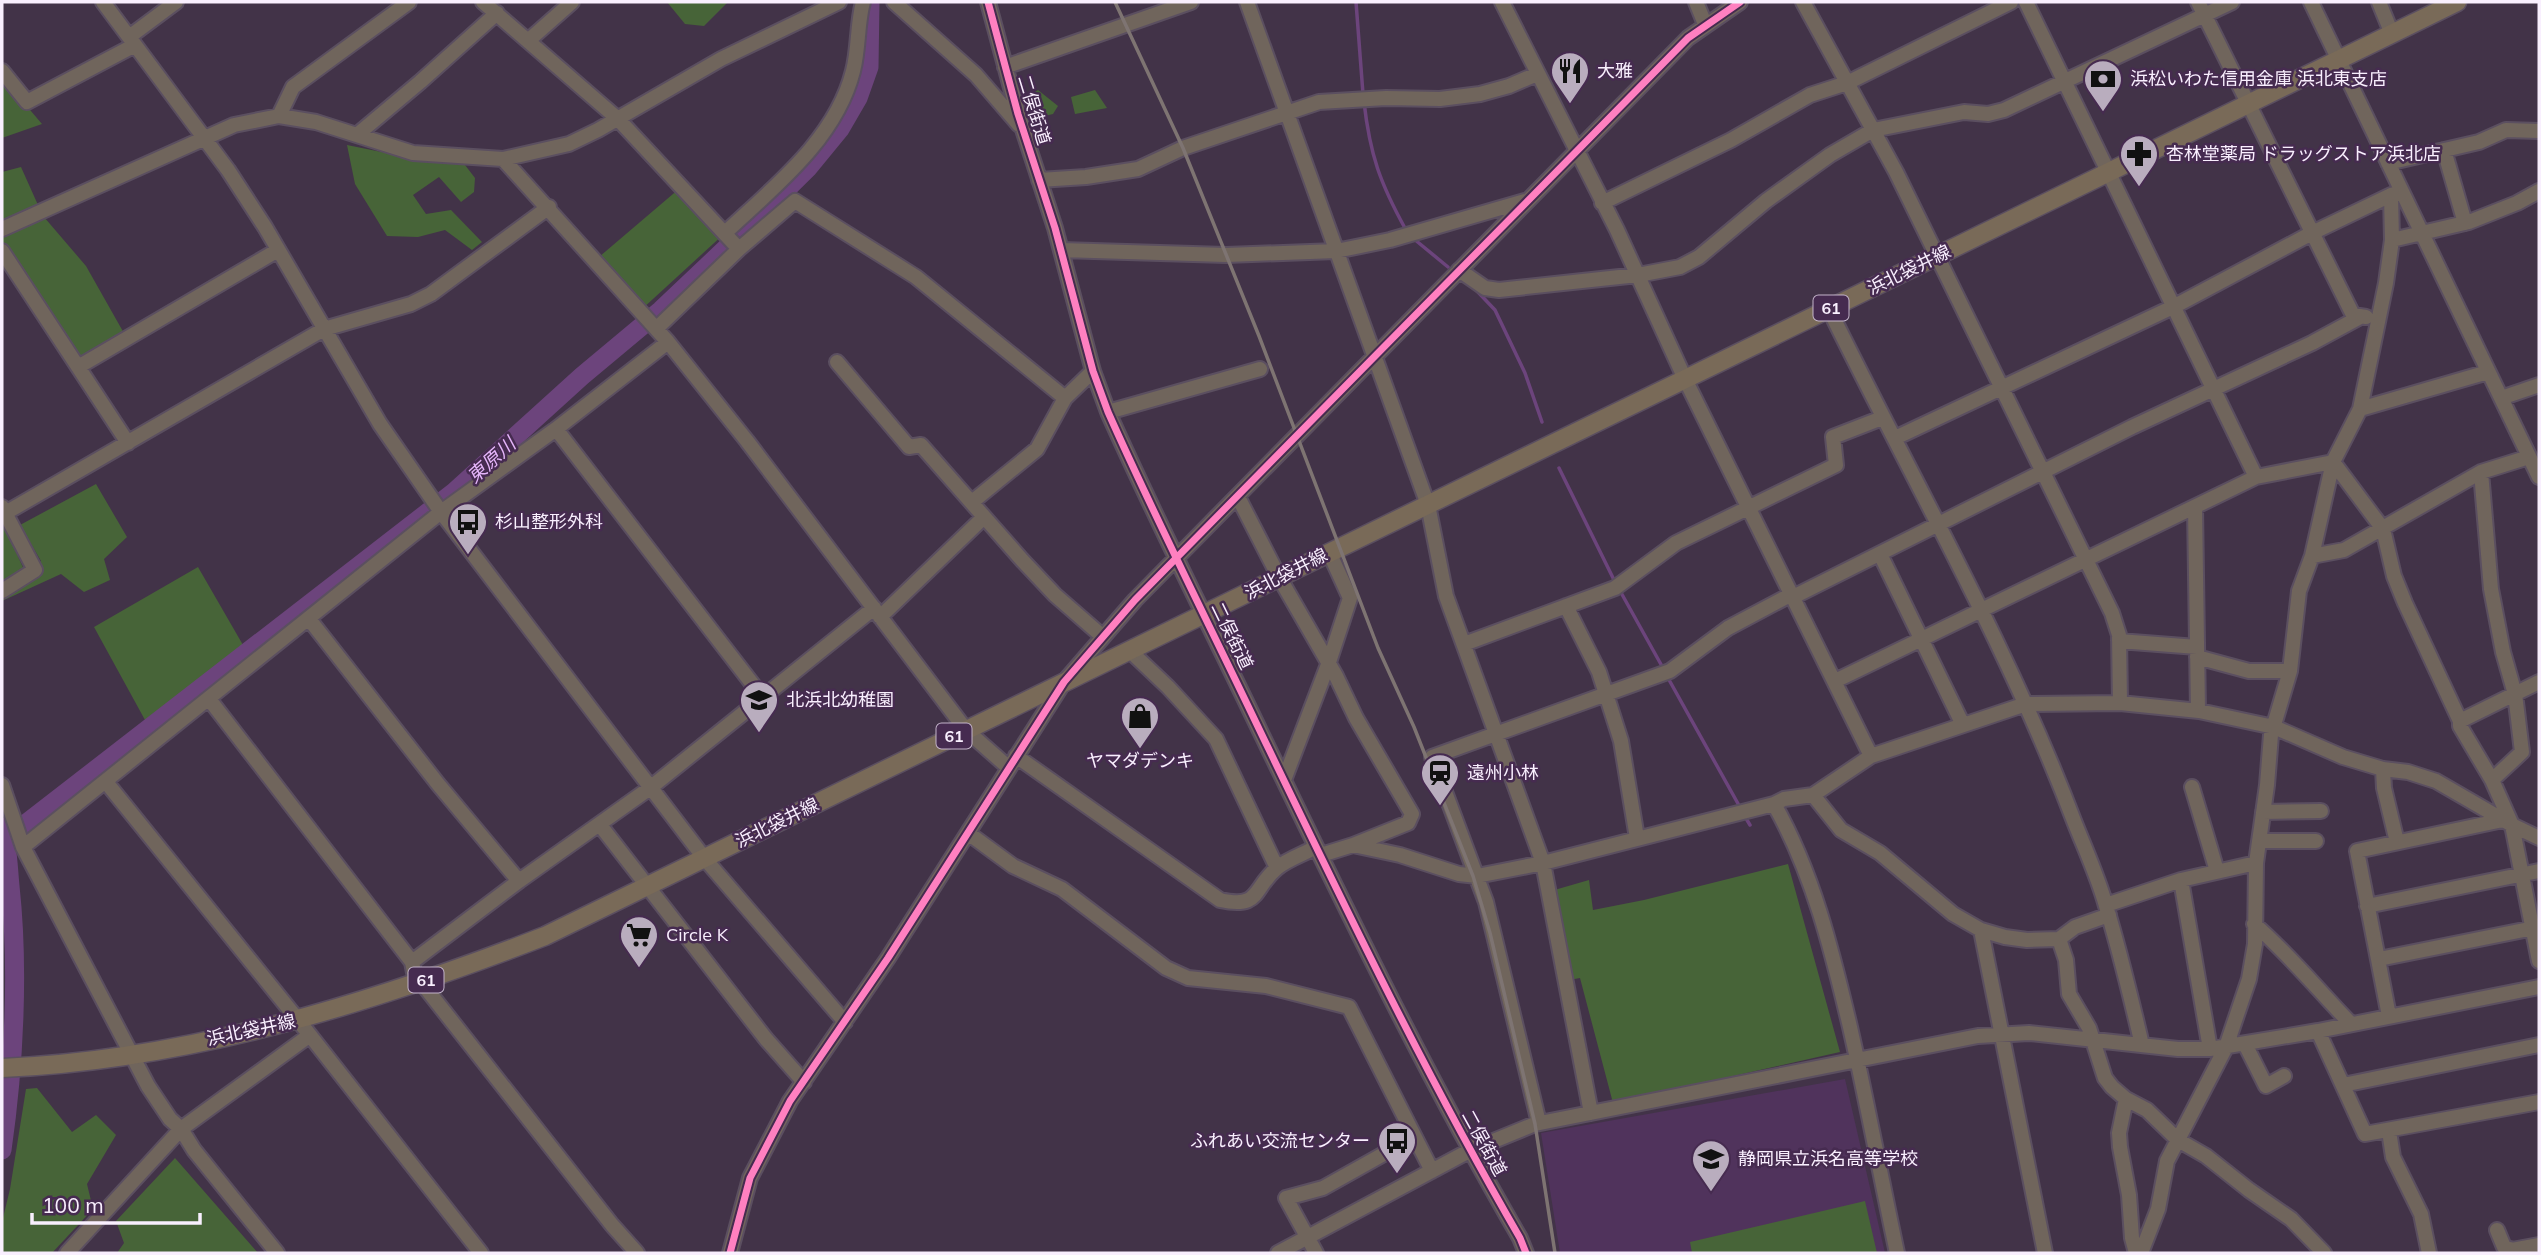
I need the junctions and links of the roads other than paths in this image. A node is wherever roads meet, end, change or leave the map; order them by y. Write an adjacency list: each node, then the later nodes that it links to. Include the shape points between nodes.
1 (103, 2): 27 (street)
2 (176, 2): 27 (street)
3 (409, 2): 36 (street, via 293,87)
4 (483, 2): 23 (street)
5 (572, 2): 26 (street)
6 (839, 2): 37 (street, via 721,59)
7 (863, 2): 57 (street, via 853,73 815,146)
8 (894, 2): 38 (street, via 976,75)
9 (988, 2): 29 (street, 二俣街道)
10 (1191, 2): 29 (street)
11 (1247, 2): 35 (street)
12 (1502, 2): 31 (street)
13 (1696, 2): 24 (street)
14 (1740, 2): 24 (street)
15 (1803, 2): 33 (street)
16 (2011, 2): 33 (street)
17 (2026, 2): 32 (street)
18 (2232, 2): 22 (street)
19 (2311, 2): 28 (street)
20 (2379, 2): 25 (street)
21 (2457, 2): 25 (main road, 浜北袋井線 / 61)
22 (2201, 8): 32 (street); 34 (street)
23 (497, 13): 26 (street); 41 (street)
24 (1705, 24): 43 (street)
25 (2392, 34): 28 (main road, 浜北袋井線 / 61)
26 (529, 40): 37 (street)
27 (132, 41): 30 (street, via 26,102); 42 (street)
28 (2339, 60): 34 (main road, 浜北袋井線 / 61); 46 (street)
29 (1005, 67): 38 (street, 二俣街道)
30 (2, 71)
31 (1537, 74): 35 (street, via 1480,94 1319,102); 43 (street)
32 (2066, 82): 39 (street, via 1988,114 1964,112); 47 (street)
33 (1847, 83): 39 (street); 52 (street, via 1810,95 1731,140)
34 (2248, 103): 47 (main road, 浜北袋井線 / 61); 58 (street)
35 (1286, 112): 48 (street, via 1138,169); 64 (street)
36 (279, 116): 41 (street); 42 (street, via 234,125)
37 (618, 119): 45 (street, via 569,144); 57 (street)
38 (1023, 128): 48 (street, 二俣街道)
39 (1873, 130): 65 (street); 67 (street, via 1766,201 1699,257 1680,267)
40 (2539, 131): 44 (street, via 2506,130)
41 (358, 134): 45 (street, via 413,153)
42 (205, 138): 55 (street); 61 (street)
43 (1577, 150): 51 (street); 52 (street)
44 (2444, 150): 46 (street); 54 (street)
45 (503, 159): 53 (street)
46 (2388, 163): 50 (street)
47 (2109, 172): 65 (main road, 浜北袋井線 / 61); 68 (street)
48 (1040, 180): 62 (street, 二俣街道)
49 (2539, 191): 54 (street)
50 (2396, 193): 56 (street); 58 (street); 59 (street)
51 (1527, 201): 64 (street); 66 (street)
52 (1601, 203): 67 (street)
53 (549, 207): 72 (street); 73 (street, via 431,294)
54 (2465, 223): 56 (street)
55 (2, 229)
56 (2426, 231): 59 (street); 80 (street)
57 (724, 233): 60 (street)
58 (2312, 233): 68 (street); 70 (street, via 2353,315)
59 (2392, 240): 71 (street)
60 (739, 249): 72 (street); 85 (street, via 795,201 916,277)
61 (278, 250): 73 (street); 77 (street)
62 (1061, 250): 64 (street, via 1226,255); 79 (street, 二俣街道)
63 (2, 251): 77 (street)
64 (1336, 251): 75 (street)
65 (1937, 256): 69 (main road, 浜北袋井線 / 61); 83 (street)
66 (1458, 270): 67 (street, via 1485,288 1499,290); 75 (street)
67 (1638, 275): 81 (street)
68 (2173, 307): 83 (street); 84 (street)
69 (1829, 309): 81 (main road, 浜北袋井線 / 61); 89 (street)
70 (2360, 317): 71 (street); 84 (street)
71 (2378, 318): 87 (street)
72 (657, 328): 74 (street)
73 (324, 329): 92 (street); 105 (street, via 380,424)
74 (668, 342): 90 (street); 119 (street)
75 (1374, 358): 99 (street); 101 (street)
76 (837, 362): 100 (street, via 909,447 921,445)
77 (78, 367): 92 (street)
78 (1260, 369): 88 (street)
79 (1093, 371): 85 (street); 88 (street, 二俣街道)
80 (2488, 372): 86 (street); 87 (street)
81 (1685, 379): 101 (main road, 浜北袋井線 / 61); 103 (street)
82 (2539, 386): 86 (street)
83 (2001, 387): 91 (street); 96 (street)
84 (2213, 389): 96 (street); 98 (street)
85 (1065, 398): 100 (street, via 1037,449)
86 (2501, 398): 93 (street)
87 (2360, 409): 94 (street)
88 (1108, 412): 112 (street, 二俣街道)
89 (1882, 418): 91 (street); 103 (street, via 1833,437 1836,465)
90 (556, 429): 105 (street); 136 (street)
91 (1895, 438): 107 (street)
92 (128, 443): 104 (street)
93 (2529, 457): 95 (street); 97 (street)
94 (2333, 462): 98 (street); 108 (street); 111 (street)
95 (2481, 472): 108 (street); 134 (street, via 2491,589)
96 (2043, 473): 107 (street); 113 (street)
97 (2538, 473)
98 (2256, 477): 102 (street)
99 (1238, 497): 112 (street); 114 (street)
100 (972, 502): 106 (street)
101 (1428, 505): 109 (main road, 浜北袋井線 / 61); 125 (street, via 1446,596)
102 (2195, 507): 113 (street); 127 (street)
103 (1749, 508): 116 (street); 117 (street, via 1676,543 1618,586)
104 (3, 512): 115 (street, via 35,570)
105 (441, 512): 121 (street); 153 (street)
106 (984, 517): 119 (street); 122 (street, via 1055,594)
107 (1939, 525): 110 (street); 118 (street)
108 (2384, 529): 111 (street, via 2344,550); 140 (street, via 2394,576)
109 (1329, 552): 114 (main road, 浜北袋井線 / 61); 128 (street, via 1350,598)
110 (1880, 554): 116 (street); 123 (street)
111 (2312, 556): 129 (street, via 2299,591)
112 (1177, 558): 120 (street, 二俣街道); 122 (street)
113 (2086, 560): 118 (street); 124 (street, via 2117,625)
114 (1279, 577): 120 (main road, 浜北袋井線 / 61); 128 (street)
115 (2, 591)
116 (1792, 595): 130 (street); 133 (street, via 1728,628 1666,673)
117 (1566, 606): 125 (street); 133 (street)
118 (1981, 611): 123 (street); 138 (street)
119 (877, 612): 136 (street); 143 (street)
120 (1204, 615): 126 (main road, 浜北袋井線 / 61); 148 (street, 二俣街道)
121 (309, 619): 135 (street); 179 (street)
122 (1102, 636): 131 (street)
123 (1922, 639): 130 (street); 141 (street)
124 (2119, 641): 127 (street); 137 (street)
125 (1464, 643): 144 (street)
126 (1129, 650): 131 (main road, 浜北袋井線 / 61); 173 (street, via 1216,739)
127 (2197, 652): 129 (street, via 2249,671); 139 (street)
128 (1329, 662): 148 (street); 167 (street, via 1356,719 1412,814 1408,823)
129 (2290, 671): 142 (street)
130 (1835, 681): 145 (street)
131 (1064, 682): 143 (main road, 浜北袋井線 / 61); 146 (street)
132 (2539, 682): 134 (street)
133 (1605, 694): 144 (street); 162 (street, via 1621,741)
134 (2515, 694): 140 (street); 149 (street, via 2522,752)
135 (209, 699): 150 (street); 189 (street)
136 (764, 699): 153 (street)
137 (2120, 703): 138 (street); 139 (street)
138 (2026, 704): 141 (street); 182 (street)
139 (2198, 711): 142 (street)
140 (2460, 721): 149 (street)
141 (1963, 724): 145 (street)
142 (2274, 727): 147 (street); 157 (street)
143 (966, 730): 146 (street); 170 (main road, 浜北袋井線 / 61)
144 (1496, 734): 171 (street); 177 (street, via 1432,757)
145 (1871, 756): 154 (street)
146 (1012, 762): 161 (street); 173 (street, via 1220,900 1245,903)
147 (2383, 769): 159 (street, via 2437,781); 166 (street)
148 (1284, 780): 169 (street, 二俣街道)
149 (2492, 780): 159 (street)
150 (106, 782): 168 (street); 193 (street)
151 (2, 785): 158 (street)
152 (2192, 787): 174 (street)
153 (650, 788): 160 (street); 170 (street)
154 (1812, 795): 155 (street); 185 (street, via 1841,830 1880,853 1953,914)
155 (1774, 804): 162 (street); 206 (street, via 1818,906)
156 (2321, 811): 157 (street)
157 (2263, 812): 164 (street)
158 (5, 815): 168 (street)
159 (2508, 822): 163 (street); 166 (street); 176 (street)
160 (600, 825): 179 (street); 180 (street)
161 (968, 833): 194 (street); 217 (street, via 1013,866 1062,889 1166,968 1188,978 1266,986 1349,1007)
162 (1637, 838): 171 (street)
163 (2539, 838)
164 (2259, 841): 165 (street); 172 (street)
165 (2316, 841)
166 (2397, 842): 181 (street, via 2357,851)
167 (1353, 845): 169 (street); 177 (street)
168 (23, 847): 205 (street)
169 (1318, 851): 173 (street); 219 (street, 二俣街道)
170 (705, 859): 180 (main road, 浜北袋井線 / 61); 194 (street)
171 (1543, 863): 177 (street); 213 (street)
172 (2256, 863): 174 (street); 183 (street)
173 (1277, 868)
174 (2217, 871): 178 (street)
175 (2539, 871): 176 (street)
176 (2521, 874): 181 (street); 184 (street)
177 (1477, 876): 214 (street)
178 (2181, 880): 182 (street); 204 (street)
179 (519, 881): 189 (street)
180 (647, 888): 190 (main road, 浜北袋井線 / 61, via 545,936); 209 (street)
181 (2367, 906): 187 (street)
182 (2107, 910): 186 (street); 201 (street)
183 (2254, 924): 195 (street); 203 (street, via 2249,979)
184 (2536, 928): 187 (street); 188 (street)
185 (1981, 930): 186 (street, via 2027,940); 197 (street)
186 (2059, 939): 199 (street, via 2069,994)
187 (2378, 959): 192 (street)
188 (2539, 961)
189 (412, 962): 190 (street)
190 (418, 982): 193 (main road, 浜北袋井線 / 61); 227 (street)
191 (2539, 987): 192 (street)
192 (2389, 1016): 195 (street)
193 (298, 1020): 198 (street); 205 (main road, 浜北袋井線 / 61)
194 (845, 1022): 209 (street)
195 (2351, 1024): 196 (street)
196 (2319, 1031): 200 (street); 210 (street)
197 (2002, 1034): 199 (street); 206 (street); 233 (street)
198 (310, 1035): 215 (street); 226 (street)
199 (2091, 1039): 201 (street); 211 (street, via 2105,1078)
200 (2245, 1044): 203 (street); 208 (street, via 2266,1086)
201 (2142, 1045): 204 (street)
202 (2539, 1045): 210 (street)
203 (2226, 1048): 204 (street); 218 (street)
204 (2210, 1049)
205 (132, 1055): 207 (main road, 浜北袋井線 / 61); 215 (street, via 170,1119)
206 (1857, 1060): 213 (street); 232 (street)
207 (9, 1068)
208 (2284, 1076)
209 (804, 1082): 228 (street, via 750,1178)
210 (2343, 1085): 216 (street, via 2365,1134)
211 (2126, 1099): 218 (street, via 2147,1110); 234 (street, via 2120,1147 2132,1238)
212 (2539, 1102): 216 (street)
213 (1591, 1113): 214 (street)
214 (1539, 1123): 219 (street)
215 (181, 1129): 224 (street); 225 (street)
216 (2389, 1131): 236 (street, via 2393,1157 2421,1214)
217 (1414, 1137): 220 (street); 222 (street, via 1323,1188 1286,1198)
218 (2178, 1140): 234 (street, via 2167,1161 2158,1209); 235 (street, via 2291,1219)
219 (1469, 1150): 220 (street); 231 (street, 二俣街道)
220 (1432, 1171): 222 (street)
221 (2497, 1230): 223 (street, via 2504,1247 2512,1250)
222 (1308, 1236): 229 (street); 230 (street)
223 (2539, 1245)
224 (67, 1253)
225 (277, 1253)
226 (481, 1253)
227 (638, 1253)
228 (730, 1253)
229 (1278, 1253)
230 (1316, 1253)
231 (1525, 1253)
232 (1897, 1253)
233 (2045, 1253)
234 (2139, 1253)
235 (2324, 1253)
236 (2429, 1253)

